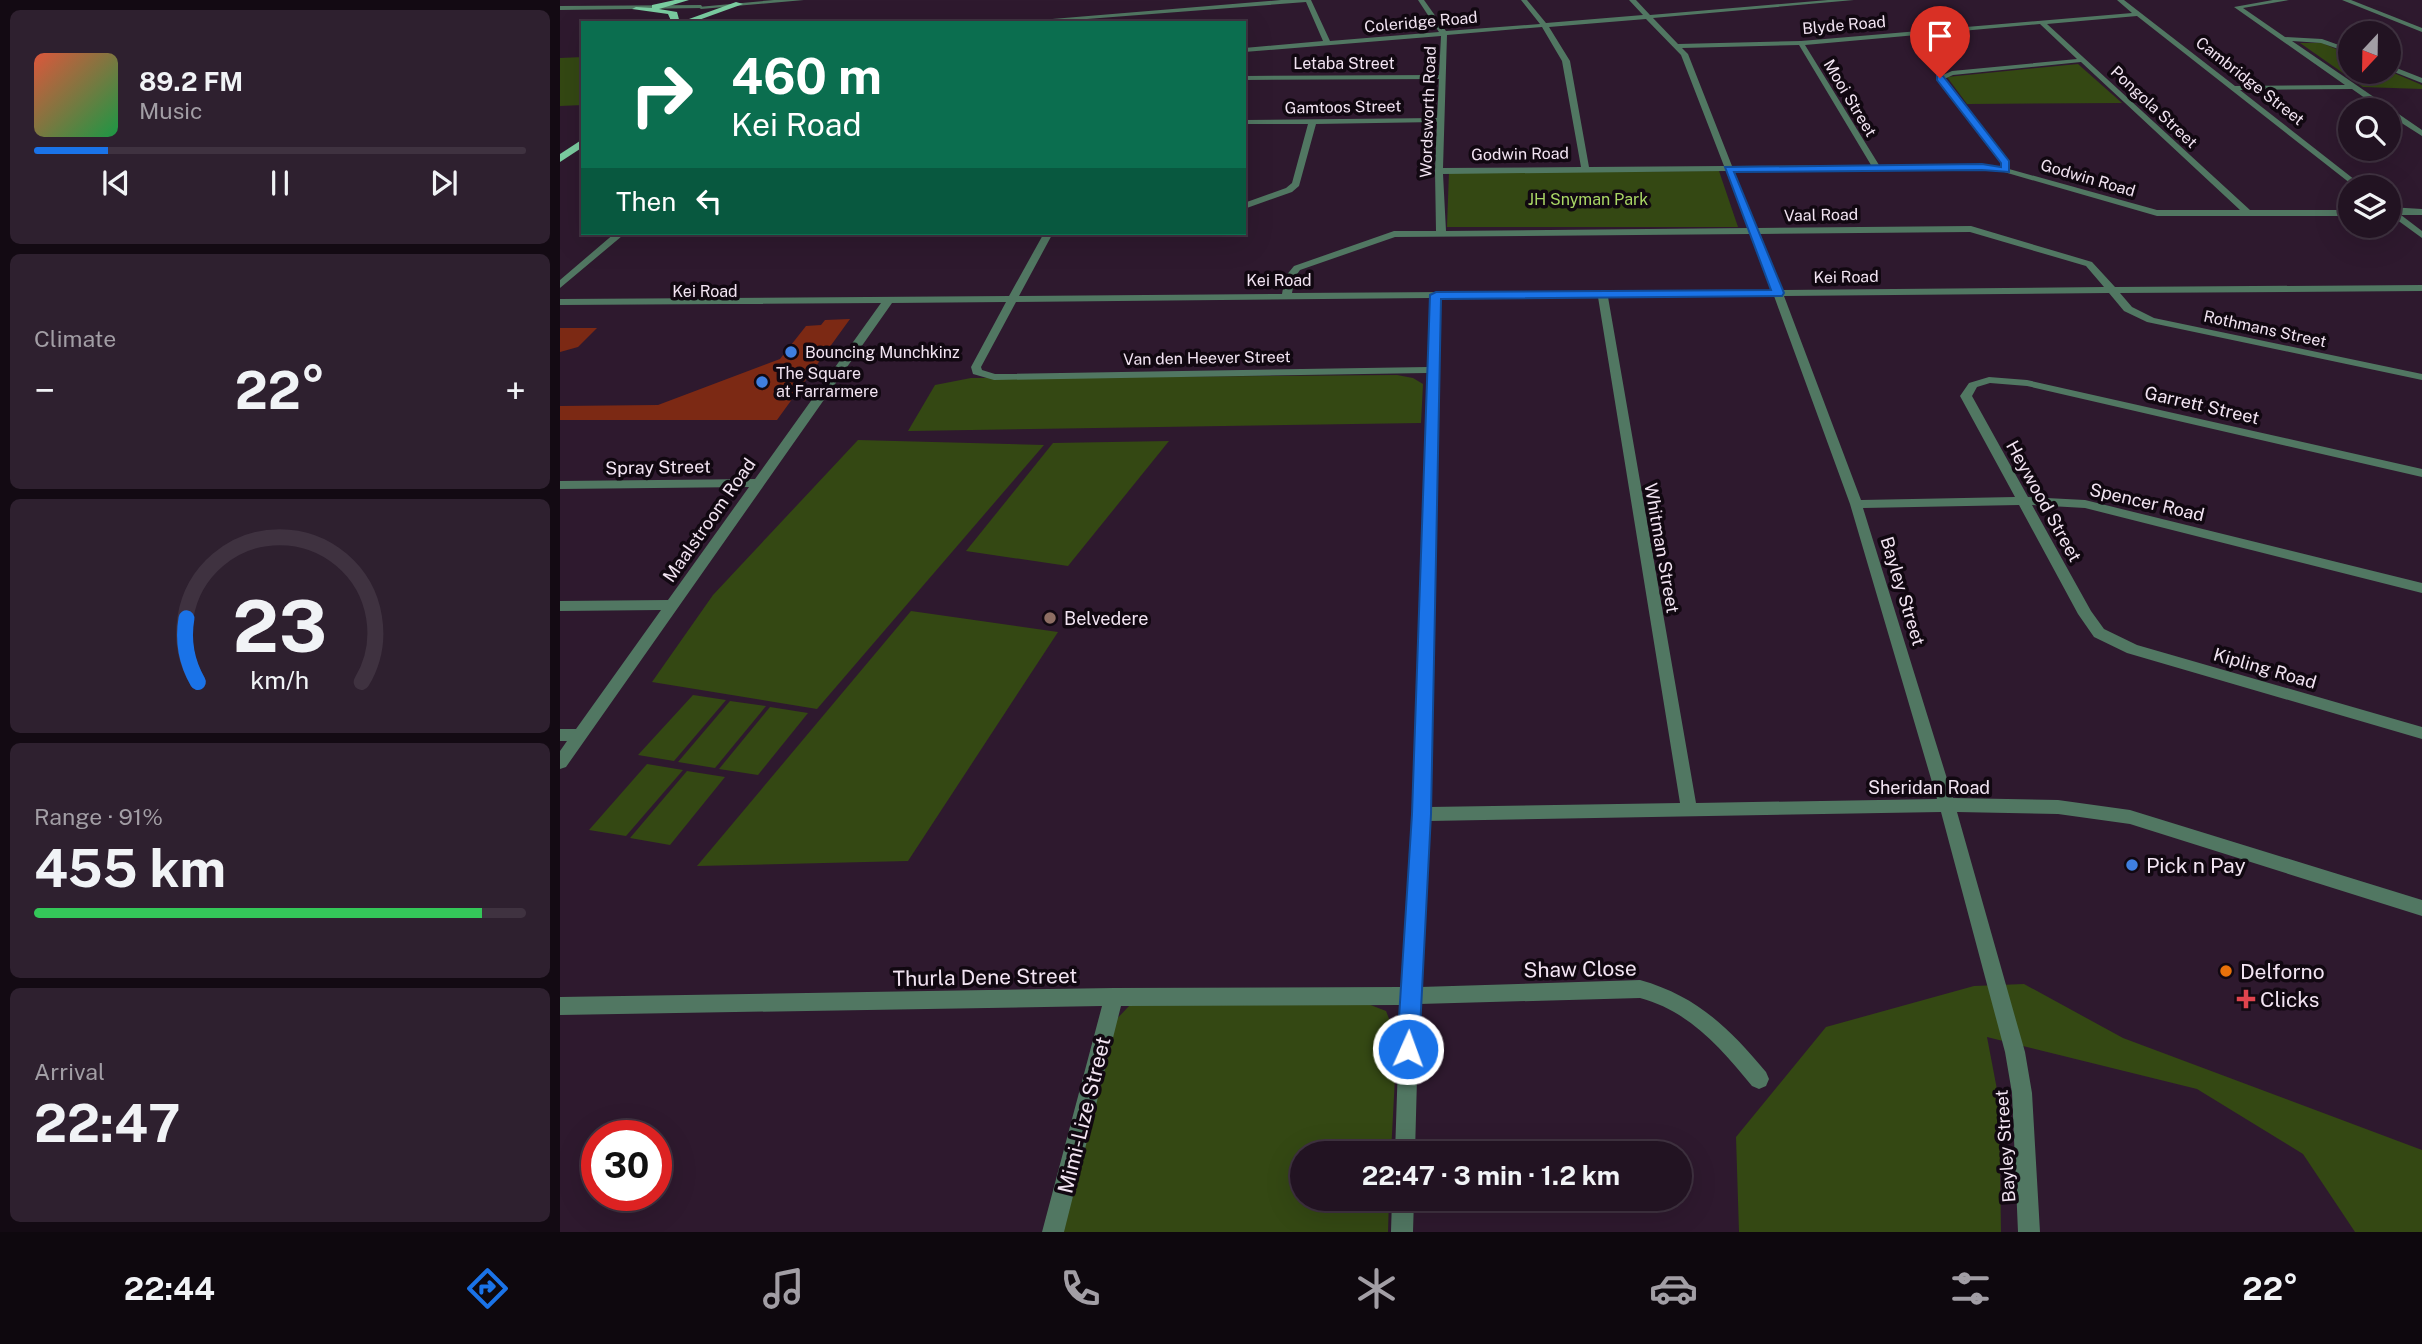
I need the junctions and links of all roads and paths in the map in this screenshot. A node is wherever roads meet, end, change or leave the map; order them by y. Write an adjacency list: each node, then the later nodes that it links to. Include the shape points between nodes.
1 (720, 0): 14 (main road)
2 (801, 0): 14 (street)
3 (1307, 0): 23 (street); 29 (street)
4 (1421, 0): 27 (street, Wordsworth Road)
5 (1524, 0): 25 (street)
6 (1632, 0): 19 (street, Bayley Street)
7 (1739, 0): 16 (street)
8 (1851, 0): 16 (street, Coleridge Road)
9 (2120, 0): 18 (street, Cambridge Street)
10 (2286, 0): 28 (street, via 2237,7)
11 (2345, 0): 26 (street)
12 (701, 2): 13 (main road); 14 (street); 22 (main road)
13 (686, 4): 17 (main road); 21 (main road)
14 (740, 4): 22 (main road)
15 (560, 8): 17 (street)
16 (1749, 8): 19 (street, Coleridge Road)
17 (639, 9): 20 (main road, via 670,12)
18 (2138, 14): 24 (street, Blyde Road); 40 (street, Cambridge Street)
19 (1650, 17): 25 (street, Coleridge Road); 31 (street, Bayley Street)
20 (676, 21)
21 (677, 21)
22 (692, 21)
23 (1032, 21)
24 (2041, 22): 30 (street, Blyde Road); 34 (street, Pongola Street)
25 (1545, 26): 27 (street, Coleridge Road); 52 (street, via 1566,61)
26 (2422, 30)
27 (1444, 34): 29 (street, Coleridge Road); 36 (street, Wordsworth Road)
28 (2284, 40): 32 (street, via 2322,41); 39 (street)
29 (1327, 43): 33 (street, Coleridge Road)
30 (1801, 43): 31 (street, Blyde Road); 51 (street, Mooi Street)
31 (1678, 46): 53 (street, Bayley Street)
32 (2338, 47)
33 (1246, 50)
34 (2084, 60): 54 (street, via 1940,78 2006,163); 60 (street, Pongola Street)
35 (2401, 72): 38 (street)
36 (1443, 77): 37 (street, Letaba Street); 42 (street, Wordsworth Road)
37 (1246, 78)
38 (2422, 81)
39 (2352, 87): 40 (street); 41 (street)
40 (2235, 88): 56 (street, Cambridge Street)
41 (2368, 98)
42 (1441, 120): 45 (street, Gamtoos Street); 55 (street, Wordsworth Road)
43 (2401, 120): 47 (street)
44 (1246, 122): 45 (street, Gamtoos Street)
45 (1311, 122): 57 (street, via 1296,184)
46 (581, 129): 49 (main road)
47 (2422, 134)
48 (581, 143): 50 (main road)
49 (560, 145)
50 (560, 159)
51 (1876, 167): 53 (street, Godwin Road); 54 (street, Godwin Road)
52 (1585, 169): 53 (street, Godwin Road); 55 (street, Godwin Road)
53 (1728, 169): 63 (street, Bayley Street)
54 (2005, 170): 60 (street, Godwin Road, via 2150,212)
55 (1439, 171): 64 (street, Wordsworth Road)
56 (2345, 175)
57 (1246, 205)
58 (2401, 212): 59 (street)
59 (2422, 212)
60 (2248, 213): 61 (street, Godwin Road)
61 (2338, 213)
62 (2401, 220): 67 (street)
63 (1753, 231): 64 (street, Vaal Road); 70 (street, Vaal Road, via 1981,230 2081,260 2095,268); 71 (street, Bayley Street)
64 (1441, 233): 74 (street, Vaal Road, via 1384,235 1302,266 1290,277)
65 (618, 235): 68 (street)
66 (1047, 235): 75 (street)
67 (2422, 235)
68 (560, 285)
69 (2422, 288): 70 (street, Kei Road)
70 (2112, 290): 71 (street, Kei Road); 79 (street, Rothmans Street, via 2128,309 2161,323)
71 (1778, 293): 72 (street, Kei Road); 85 (street, Bayley Street)
72 (1602, 294): 73 (street, Kei Road); 95 (street, Whitman Street)
73 (1436, 295): 74 (street, Kei Road); 78 (street)
74 (1286, 296): 75 (street, Kei Road)
75 (1010, 299): 76 (street, Kei Road); 78 (street, Van den Heever Street, via 976,367 982,375)
76 (887, 301): 77 (street, Kei Road); 82 (street, Maalstroom Road)
77 (560, 305)
78 (1433, 370): 96 (street)
79 (2422, 377)
80 (1973, 385): 81 (street, Garrett Street, via 1989,380 2027,383); 84 (street, Heywood Street, via 1968,401)
81 (2422, 473)
82 (757, 483): 83 (street, Spray Street); 87 (street, Maalstroom Road)
83 (560, 485)
84 (2024, 501): 85 (street, Spencer Road); 86 (street, Spencer Road, via 2101,507); 89 (street, Heywood Street)
85 (1856, 504): 94 (street, Bayley Street)
86 (2422, 588)
87 (670, 605): 88 (street); 92 (street, Maalstroom Road)
88 (560, 606)
89 (2099, 633): 90 (street, Kipling Road, via 2132,649)
90 (2422, 733)
91 (560, 735): 92 (street)
92 (580, 735): 93 (street, Maalstroom Road)
93 (560, 763)
94 (1947, 805): 95 (street, Sheridan Road); 97 (street, Sheridan Road, via 2058,807 2130,817); 106 (street, Bayley Street, via 2015,1052 2022,1093)
95 (1689, 808): 96 (street, Sheridan Road)
96 (1421, 814): 98 (street)
97 (2422, 908)
98 (1410, 996): 99 (street, Thurla Dene Street); 101 (street, Shaw Close, via 1640,989 1659,993 1728,1041); 102 (street)
99 (1114, 997): 100 (street, Thurla Dene Street); 104 (street, Mimi-Lize Street)
100 (560, 1006)
101 (1759, 1079)
102 (1405, 1141)
103 (1403, 1211): 105 (street)
104 (1054, 1232)
105 (1402, 1232)
106 (2029, 1232)

